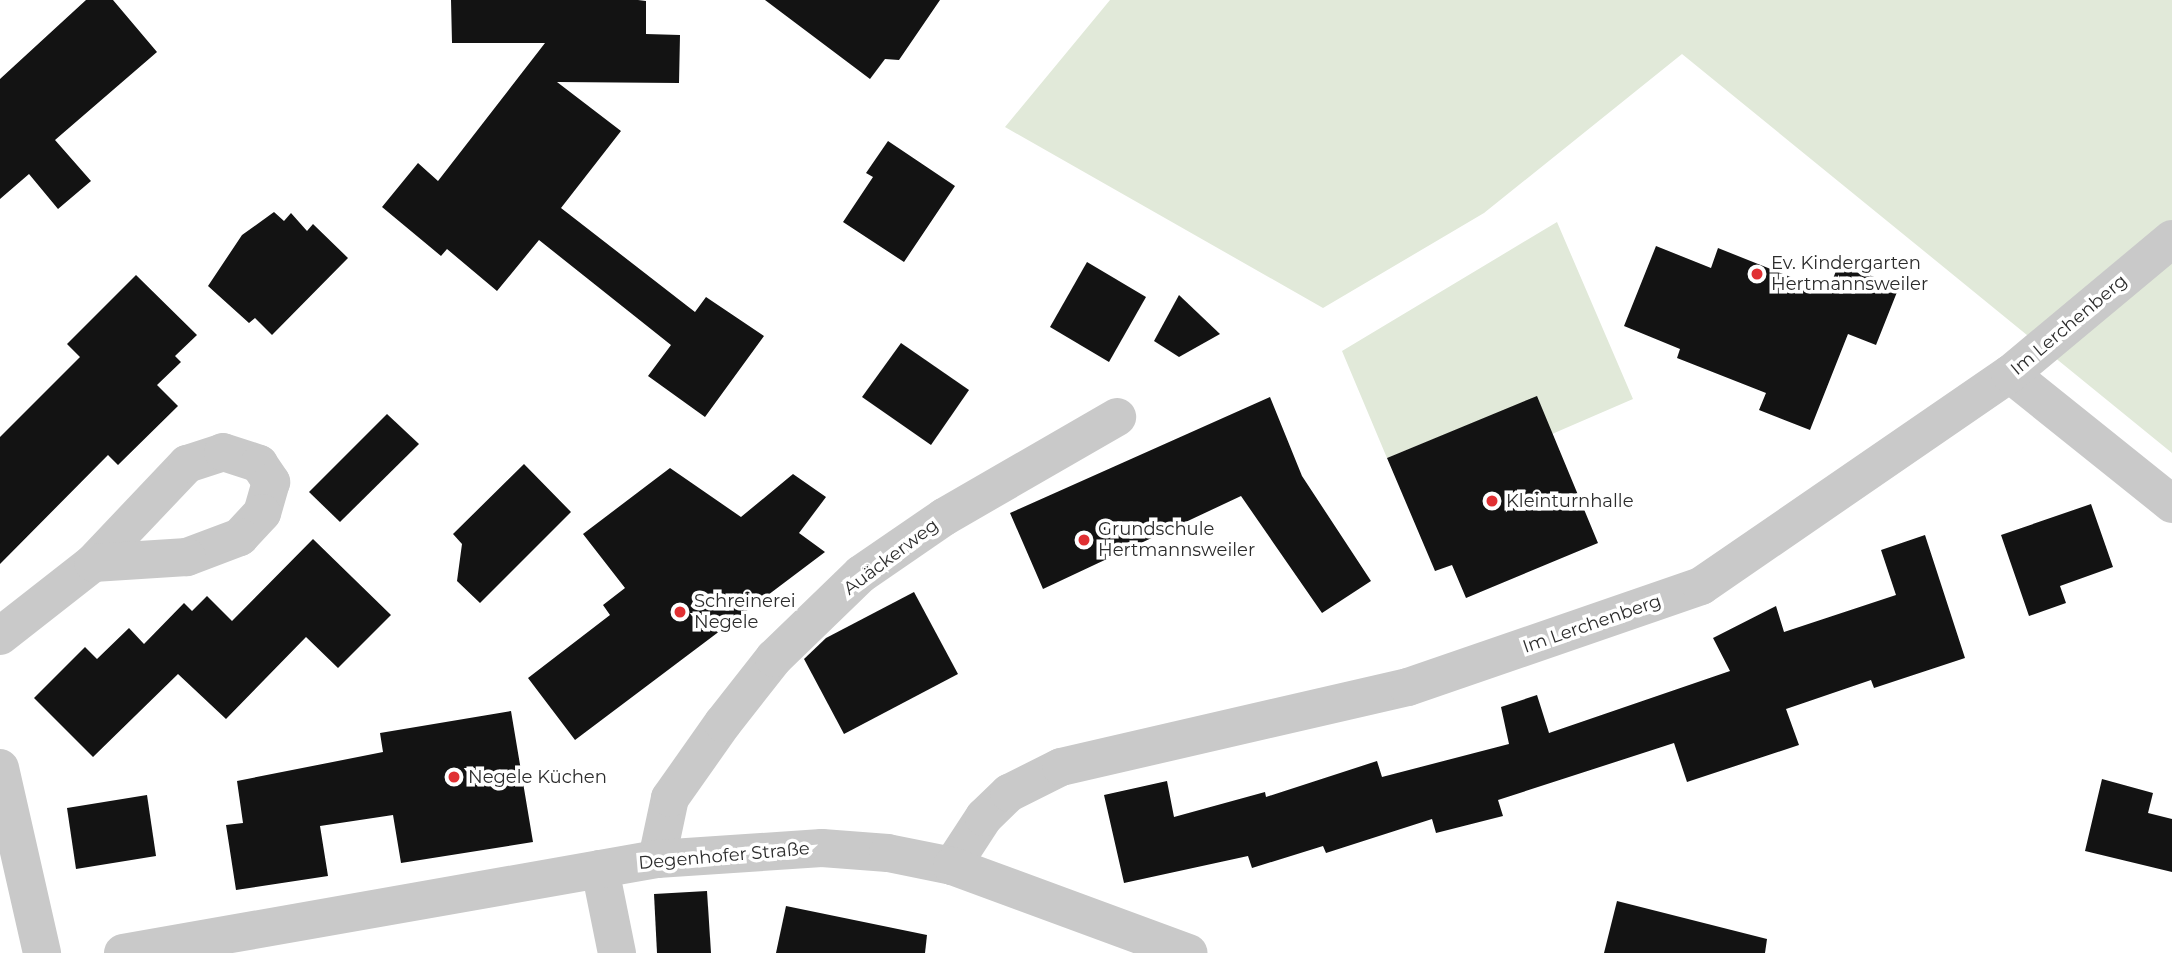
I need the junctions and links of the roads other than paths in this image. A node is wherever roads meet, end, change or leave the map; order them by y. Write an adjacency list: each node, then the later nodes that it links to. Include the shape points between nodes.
1 (2172, 239): 2 (street, Im Lerchenberg)
2 (2010, 374): 4 (street); 9 (street, Im Lerchenberg, via 1701,586 1408,687 1061,767 1009,793 984,817)
3 (1117, 417): 8 (street, Auäckerweg, via 944,517 861,574 774,658 723,723 670,798)
4 (2172, 504)
5 (93, 563): 6 (street)
6 (0, 636)
7 (0, 768): 11 (street)
8 (657, 859): 9 (street, Degenhofer Straße, via 822,848 888,853); 10 (street, Degenhofer Straße)
9 (952, 866): 14 (street, Degenhofer Straße)
10 (600, 869): 12 (street, Degenhofer Straße); 13 (street)
11 (42, 953)
12 (124, 953)
13 (617, 953)
14 (1189, 953)

